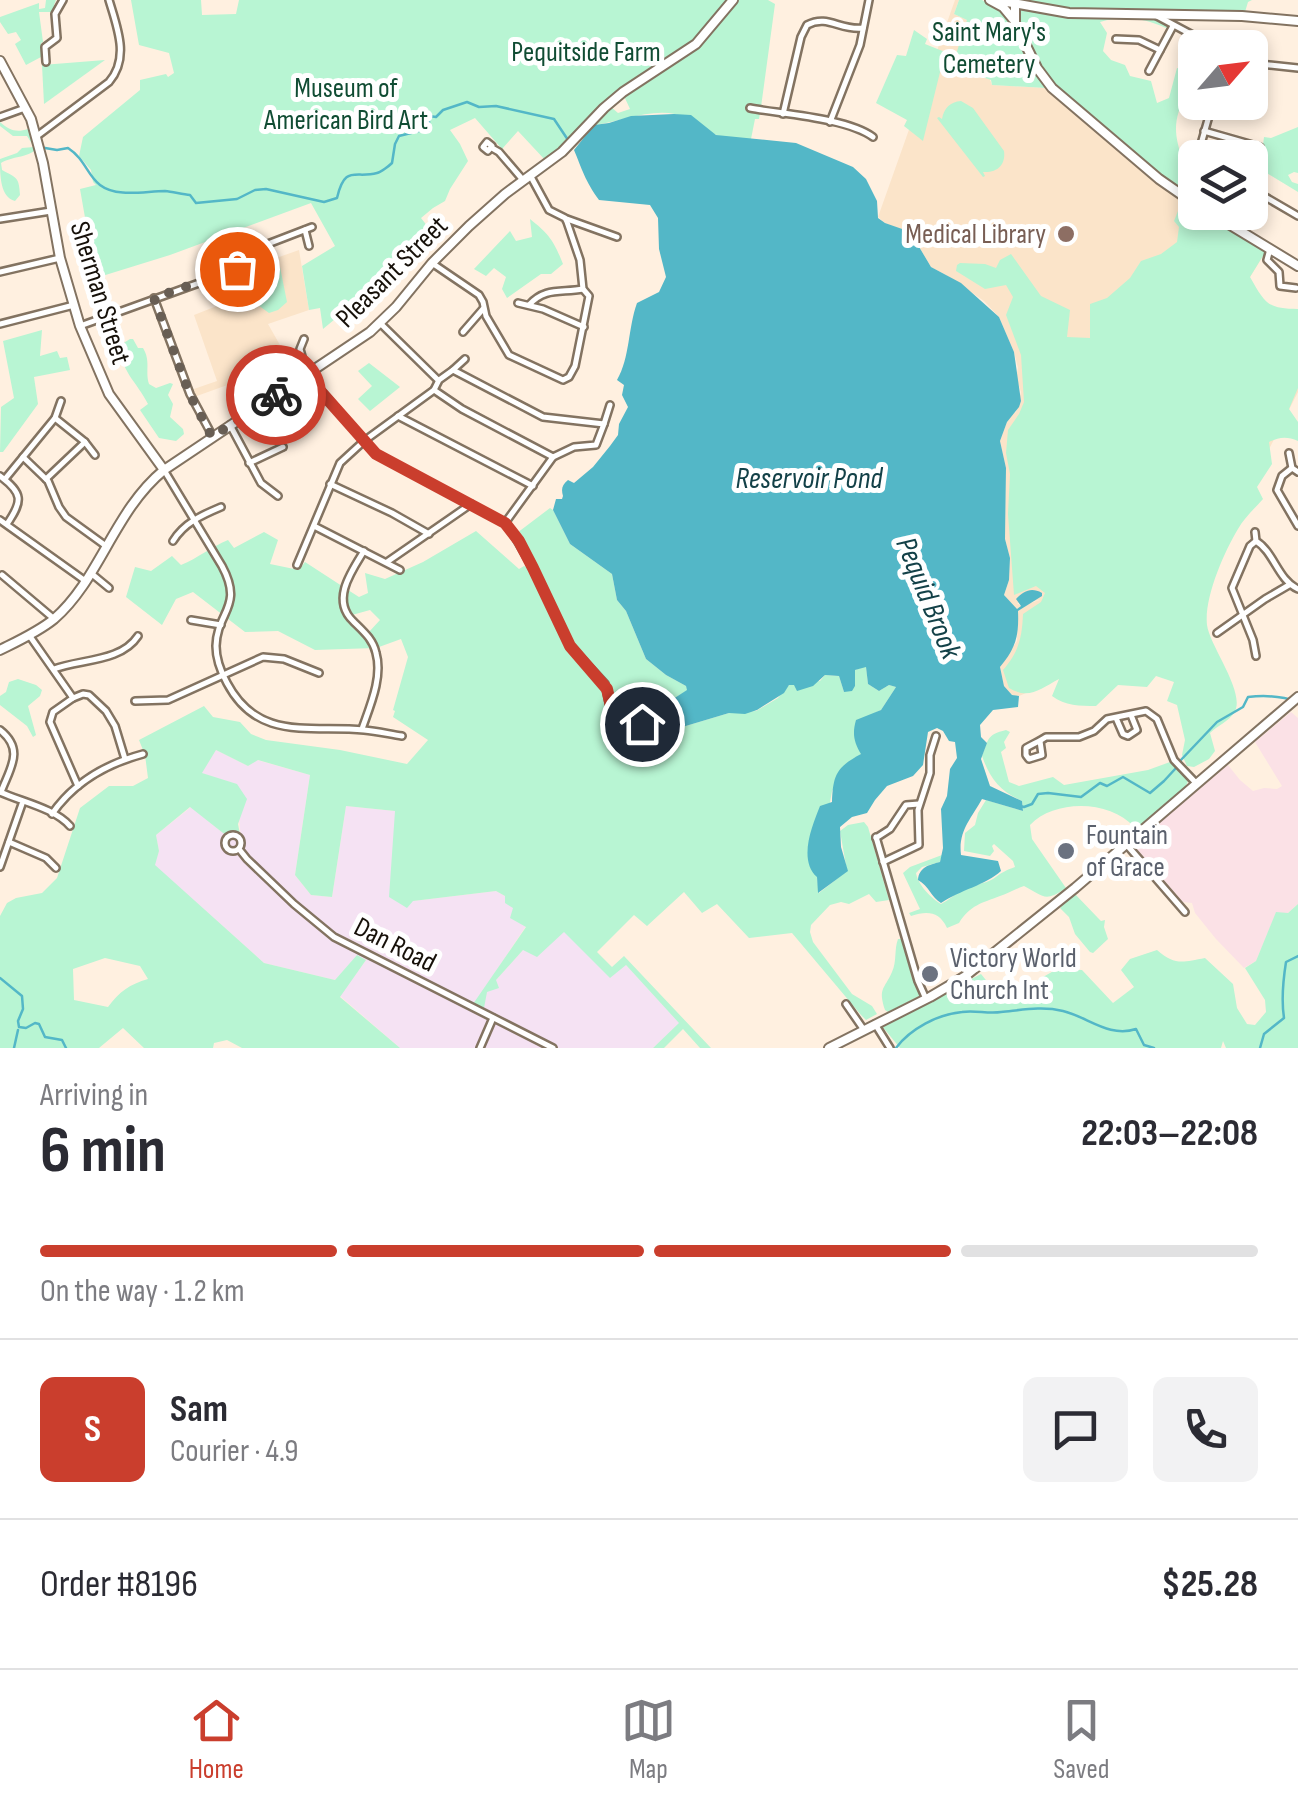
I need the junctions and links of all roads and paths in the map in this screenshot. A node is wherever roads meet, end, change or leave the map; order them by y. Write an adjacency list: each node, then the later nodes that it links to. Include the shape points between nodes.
1 (63, 0): 16 (street)
2 (109, 0): 30 (street, via 122,54 117,71)
3 (733, 0): 32 (main road, Pleasant Street, via 700,40 622,92)
4 (869, 0): 11 (street)
5 (993, 0): 6 (main road); 8 (main road)
6 (1013, 4): 7 (main road); 8 (main road)
7 (1155, 14): 9 (main road); 10 (street)
8 (1014, 20): 33 (main road, via 1052,88)
9 (1298, 22)
10 (1173, 26): 12 (street); 14 (street)
11 (863, 28): 22 (street, via 822,20 807,25); 25 (street)
12 (1181, 30)
13 (1116, 39): 14 (street)
14 (1160, 50): 19 (street)
15 (0, 60): 20 (main road, Sherman Street)
16 (46, 62)
17 (1268, 66): 18 (street)
18 (1298, 68)
19 (1149, 70)
20 (26, 107): 23 (street); 30 (main road, Sherman Street)
21 (750, 108): 22 (street)
22 (783, 114): 25 (street)
23 (0, 118)
24 (1207, 120): 26 (street)
25 (830, 122): 27 (street)
26 (1204, 131): 28 (street); 29 (street)
27 (873, 137)
28 (1202, 140)
29 (1234, 140)
30 (38, 143): 35 (main road, Sherman Street)
31 (492, 148): 32 (street)
32 (527, 178): 37 (street, via 549,210); 44 (main road, Pleasant Street)
33 (1178, 193)
34 (1268, 198): 36 (street)
35 (51, 211): 38 (street); 43 (main road, Sherman Street)
36 (1298, 216)
37 (565, 218): 40 (street); 48 (street)
38 (0, 219)
39 (1240, 230): 42 (main road)
40 (617, 237)
41 (309, 246): 49 (street, via 308,228 260,246 239,268)
42 (1270, 248): 45 (main road); 47 (street, via 1267,260 1281,287)
43 (60, 258): 46 (street); 51 (main road, Sherman Street)
44 (432, 263): 53 (street, via 479,296); 54 (main road, Pleasant Street)
45 (1298, 266)
46 (0, 272)
47 (1296, 288)
48 (582, 289): 52 (street, via 547,291); 57 (street, via 590,300)
49 (154, 298): 56 (street); 71 (street)
50 (518, 303): 52 (street)
51 (74, 305): 55 (street); 56 (main road, Sherman Street)
52 (529, 305): 57 (street)
53 (483, 309): 57 (street, via 510,355 563,380 571,375); 58 (street)
54 (380, 323): 62 (main road, Pleasant Street); 63 (street)
55 (0, 324)
56 (80, 326): 80 (main road, Sherman Street, via 109,394)
57 (584, 326)
58 (464, 332)
59 (304, 339): 62 (street)
60 (465, 360): 61 (street)
61 (453, 370): 63 (street); 69 (street, via 543,417)
62 (306, 375): 70 (main road, Pleasant Street); 73 (street)
63 (438, 380): 64 (street)
64 (434, 390): 67 (street); 78 (street)
65 (61, 402): 68 (street)
66 (610, 404): 69 (street)
67 (398, 416): 73 (street); 85 (street)
68 (55, 418): 72 (street); 77 (street)
69 (604, 424): 78 (street, via 596,445)
70 (230, 426): 71 (main road, Pleasant Street); 79 (street)
71 (212, 437): 80 (main road, Pleasant Street)
72 (85, 442): 76 (street); 83 (street)
73 (364, 442): 84 (street, via 340,463); 87 (street)
74 (283, 446): 79 (street)
75 (1289, 453): 81 (street)
76 (96, 456)
77 (23, 457): 82 (street); 83 (street)
78 (553, 457): 85 (street)
79 (249, 463): 86 (street)
80 (164, 470): 89 (street); 98 (main road, Pleasant Street, via 134,499)
81 (1295, 470): 93 (street, via 1282,476 1277,490)
82 (2, 478): 90 (street, via 18,497 18,508)
83 (46, 479): 98 (street, via 66,517)
84 (330, 484): 92 (street); 95 (street)
85 (533, 486): 91 (street)
86 (278, 496)
87 (470, 504): 91 (street); 95 (street)
88 (220, 507): 89 (street)
89 (194, 520): 96 (street); 111 (street, via 230,582)
90 (4, 522): 104 (street)
91 (505, 523): 130 (street, via 570,646 607,689 612,711)
92 (314, 526): 99 (street); 101 (street)
93 (1298, 526)
94 (1255, 532): 97 (street)
95 (429, 534): 100 (street)
96 (173, 541)
97 (1256, 541): 105 (street); 108 (street, via 1232,588)
98 (106, 546): 104 (main road, Pleasant Street)
99 (364, 551): 100 (street); 125 (street, via 342,595 378,663)
100 (387, 562): 102 (street)
101 (297, 565)
102 (400, 570)
103 (2, 575): 109 (street)
104 (87, 576): 106 (street); 109 (main road, Pleasant Street)
105 (1289, 585): 107 (street); 108 (street)
106 (109, 588)
107 (1298, 589)
108 (1242, 615): 112 (street); 116 (street)
109 (54, 619): 113 (main road, Pleasant Street)
110 (191, 620): 111 (street)
111 (222, 625): 119 (street, via 216,648)
112 (1217, 634)
113 (29, 635): 115 (main road, Pleasant Street); 117 (street)
114 (138, 636): 117 (street, via 116,653)
115 (0, 650)
116 (1256, 656)
117 (54, 668): 120 (street)
118 (320, 673): 119 (street, via 271,656)
119 (223, 675): 122 (street, via 168,700); 125 (street, via 235,696 268,721)
120 (73, 698): 132 (street, via 86,694 106,711); 134 (street, via 50,722)
121 (1295, 700): 133 (main road)
122 (134, 701)
123 (1131, 715): 124 (street); 124 (street, via 1137,730 1128,736); 133 (street, via 1154,716 1174,760)
124 (1116, 718): 129 (street, via 1085,735)
125 (362, 729): 127 (street)
126 (0, 730): 135 (street, via 14,756)
127 (402, 736)
128 (936, 736): 137 (street)
129 (1040, 741)
130 (674, 745)
131 (142, 754): 132 (street)
132 (125, 759): 134 (street)
133 (1196, 783): 141 (main road)
134 (78, 786): 138 (street)
135 (0, 792): 136 (street)
136 (22, 802): 138 (street); 140 (street)
137 (919, 804): 143 (street, via 920,845); 143 (street, via 906,805 876,837)
138 (52, 814): 139 (street)
139 (70, 826)
140 (9, 842): 144 (street); 145 (street)
141 (1126, 844): 146 (street); 147 (main road, via 982,963)
142 (239, 849): 149 (street, Dan Road, via 325,931)
143 (883, 862): 147 (street)
144 (0, 867)
145 (56, 868)
146 (1184, 912)
147 (926, 998): 150 (main road)
148 (846, 1004): 151 (street)
149 (492, 1018): 152 (street); 153 (street, Dan Road)
150 (875, 1024): 151 (main road); 155 (street)
151 (865, 1030): 154 (main road)
152 (480, 1048)
153 (553, 1048)
154 (828, 1048)
155 (890, 1048)

